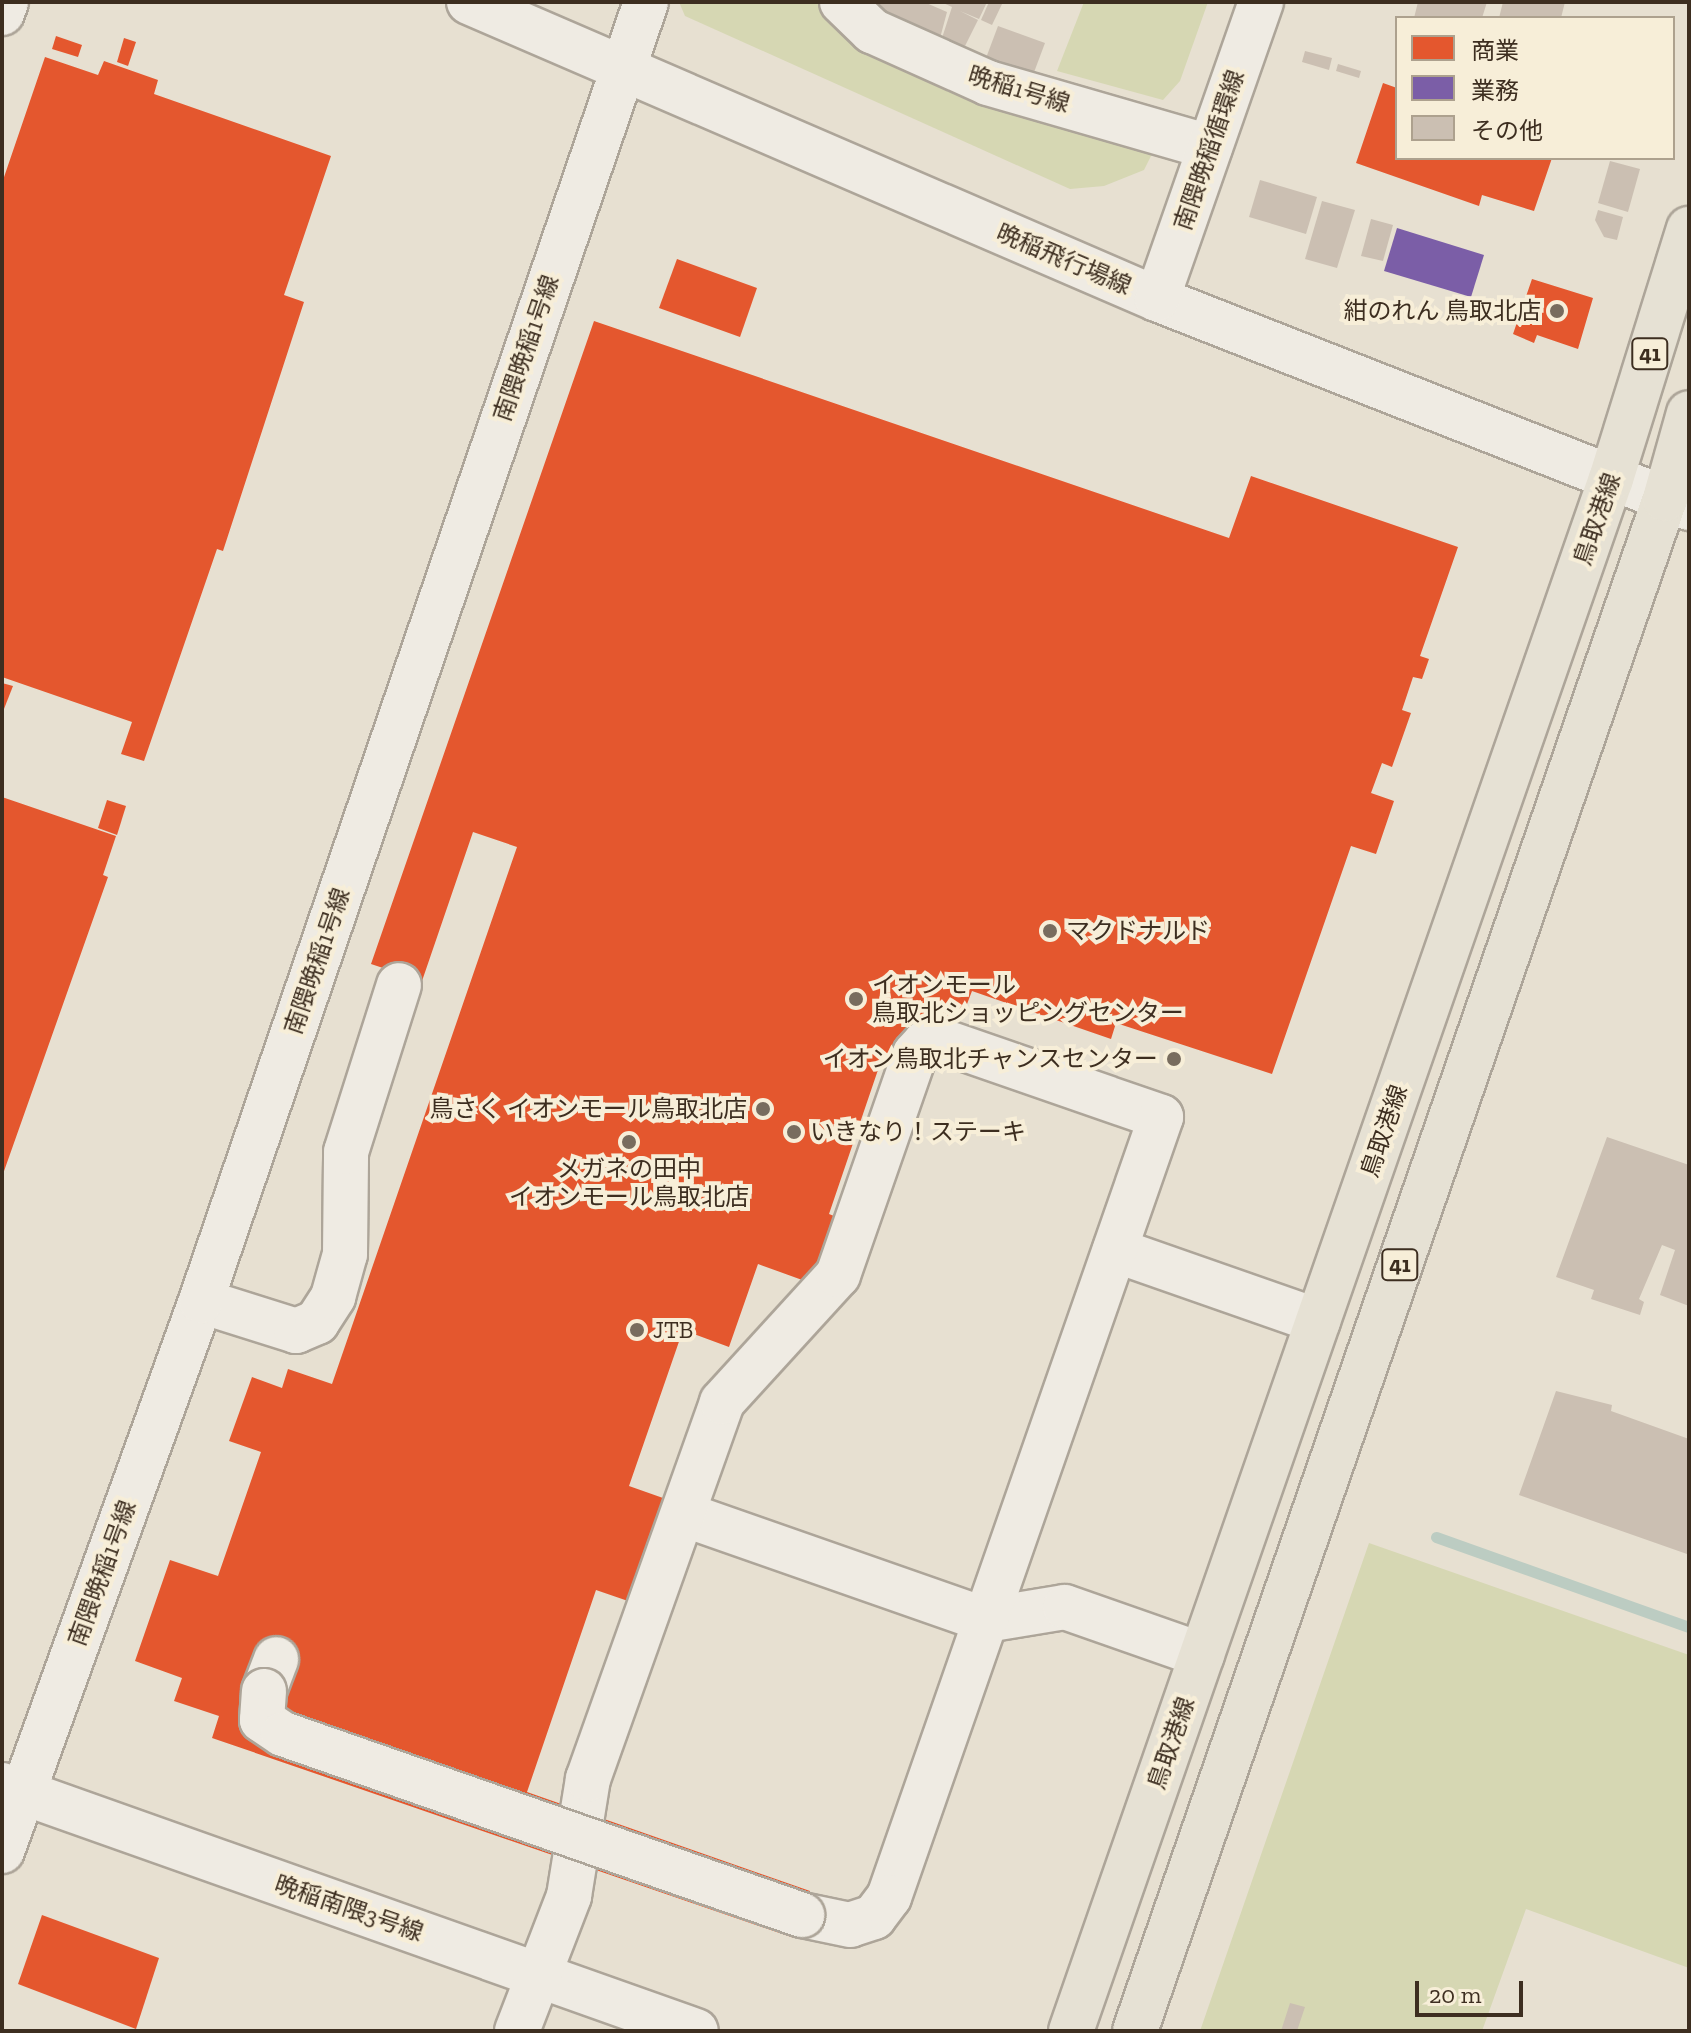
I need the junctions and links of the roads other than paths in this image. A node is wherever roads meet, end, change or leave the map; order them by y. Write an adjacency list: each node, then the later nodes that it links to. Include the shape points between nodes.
1 (6, 2): 6 (street)
2 (469, 2): 7 (street, 晩稲飛行場線)
3 (646, 2): 7 (street, 南隈晩稲1号線)
4 (842, 2): 8 (street, 晩稲1号線, via 872,31 950,68)
5 (1261, 2): 8 (street, 南隈晩稲循環線)
6 (2, 13)
7 (621, 68): 10 (street, 晩稲飛行場線); 16 (street, 南隈晩稲1号線)
8 (1210, 147): 10 (street, 南隈晩稲循環線)
9 (1689, 229): 12 (main road, 鳥取港線 / 41)
10 (1157, 299): 12 (street, 晩稲飛行場線)
11 (1689, 413): 13 (main road, 41)
12 (1611, 479): 13 (street, 晩稲飛行場線); 17 (main road, 鳥取港線 / 41)
13 (1677, 504): 28 (main road, 41)
14 (399, 985): 16 (street, via 346,1152 345,1254 333,1297 317,1322 296,1331)
15 (1115, 1250): 17 (street); 18 (street, via 1161,1117 946,1042 925,1043 915,1054 838,1275 722,1402); 19 (street)
16 (201, 1301): 22 (street, 南隈晩稲1号線)
17 (1318, 1321): 20 (main road, 鳥取港線 / 41)
18 (683, 1514): 19 (street); 24 (street, via 588,1779 569,1896)
19 (986, 1620): 20 (street, via 1065,1607); 21 (street, bridge, via 883,1908 850,1925 802,1915 283,1734 262,1720)
20 (1202, 1655): 27 (main road, 鳥取港線 / 41)
21 (270, 1675)
22 (12, 1789): 23 (street, 南隈晩稲1号線); 24 (street, 晩稲南隈3号線)
23 (2, 1851)
24 (537, 1974): 25 (street); 26 (street, 晩稲南隈3号線)
25 (517, 2031)
26 (696, 2031)
27 (1071, 2031)
28 (1135, 2031)

